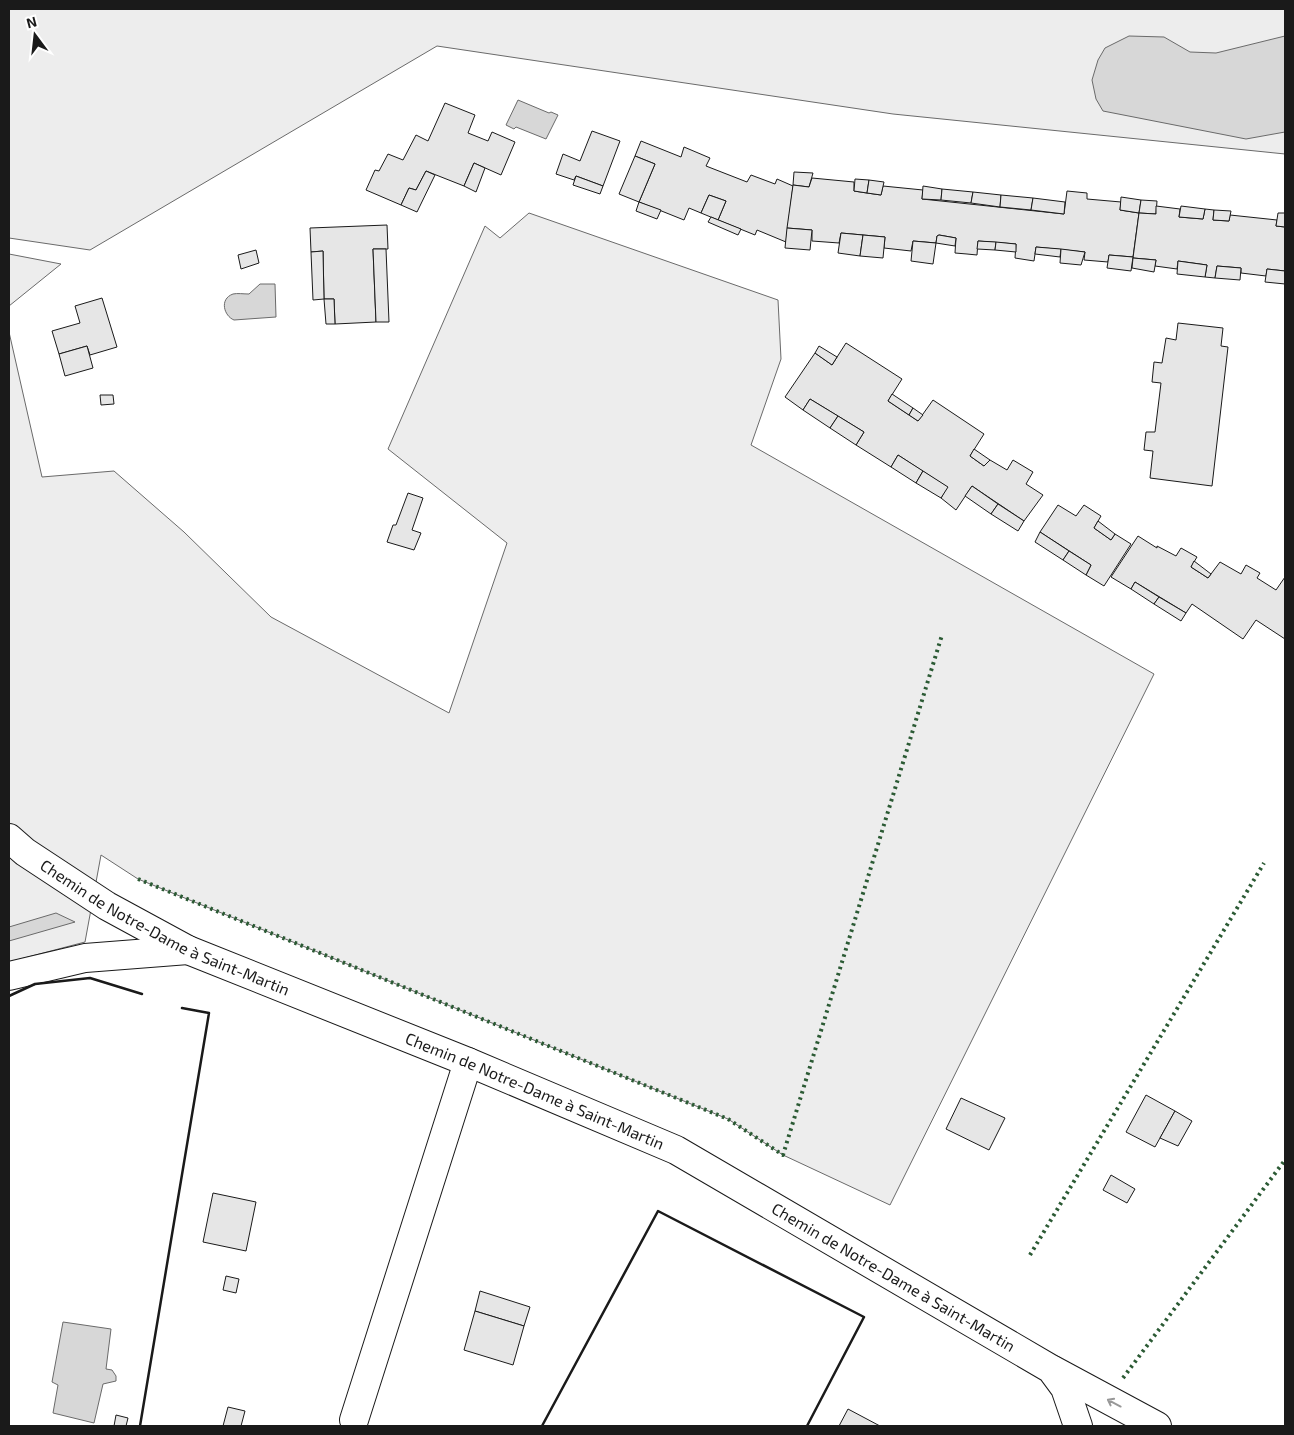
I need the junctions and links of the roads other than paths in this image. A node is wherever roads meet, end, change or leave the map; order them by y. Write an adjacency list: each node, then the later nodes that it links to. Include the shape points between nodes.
1 (9, 838): 2 (street, Chemin de Notre-Dame à Saint-Martin, via 107,906)
2 (188, 950): 3 (street, via 85,958); 4 (street, Chemin de Notre-Dame à Saint-Martin)
3 (9, 976)
4 (468, 1062): 5 (street, Chemin de Notre-Dame à Saint-Martin, via 676,1150); 6 (street)
5 (1052, 1369): 7 (street, Chemin de Notre-Dame à Saint-Martin, via 1065,1388); 8 (street, Chemin de Notre-Dame à Saint-Martin, one-way to 5)
6 (354, 1420)
7 (1078, 1426)
8 (1157, 1426)

